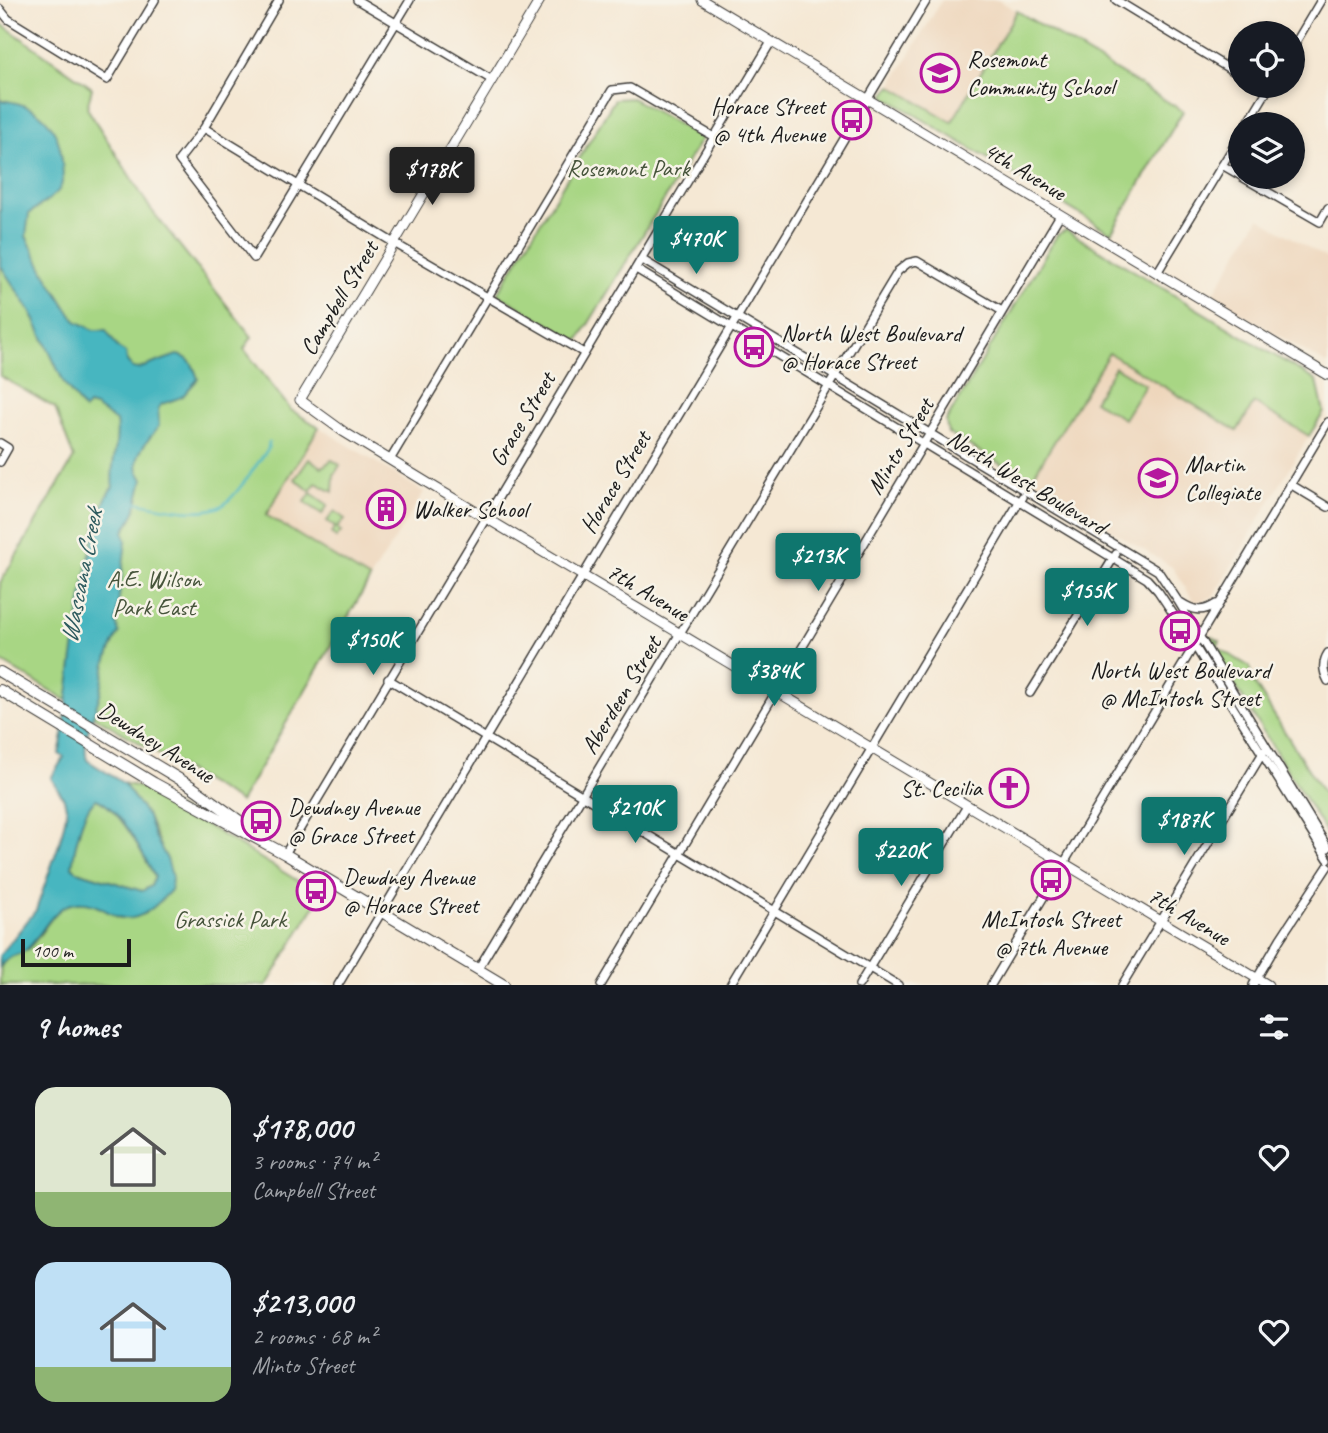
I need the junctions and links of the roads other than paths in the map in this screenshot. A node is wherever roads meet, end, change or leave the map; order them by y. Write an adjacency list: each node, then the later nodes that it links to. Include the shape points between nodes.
1 (155, 0): 11 (street, via 107,80 8,19)
2 (279, 0): 18 (street)
3 (358, 0): 12 (street)
4 (410, 0): 12 (street)
5 (540, 0): 16 (street, Campbell Street)
6 (702, 0): 14 (street, 4th Avenue)
7 (914, 0): 10 (street)
8 (1116, 0): 15 (street)
9 (1321, 0): 13 (street)
10 (925, 3): 17 (street, Horace Street)
11 (0, 9)
12 (396, 23): 16 (street); 23 (street)
13 (1305, 27)
14 (771, 42): 17 (street, 4th Avenue); 19 (street, Grace Street)
15 (1228, 68)
16 (492, 80): 27 (street, Campbell Street)
17 (869, 99): 26 (street, 4th Avenue); 33 (street, Horace Street)
18 (204, 128): 23 (street); 23 (street, via 179,160 254,258)
19 (714, 137): 28 (street, Grace Street); 31 (street, via 630,88 612,90)
20 (1228, 155): 21 (street)
21 (1222, 165): 22 (street); 30 (street)
22 (1228, 168)
23 (298, 186): 27 (street)
24 (1263, 189): 25 (street, via 1320,222)
25 (1328, 208)
26 (1060, 215): 30 (street, 4th Avenue); 32 (street, Minto Street)
27 (394, 243): 31 (street); 39 (street, Campbell Street)
28 (642, 259): 29 (street, Grace Street); 33 (street, North West Boulevard)
29 (636, 269): 34 (street, North West Boulevard); 35 (street, Grace Street)
30 (1157, 272): 36 (street, 4th Avenue)
31 (487, 296): 35 (street); 44 (street)
32 (1002, 311): 37 (street, Aberdeen Street, via 917,261 908,263 898,271); 41 (street, Minto Street)
33 (737, 317): 34 (street, Horace Street); 37 (street, North West Boulevard)
34 (731, 327): 38 (street, North West Boulevard); 53 (street, Horace Street)
35 (584, 353): 50 (street, Grace Street)
36 (1328, 374)
37 (836, 376): 38 (street, Aberdeen Street); 41 (street, North West Boulevard)
38 (830, 386): 43 (street, North West Boulevard); 56 (street, Aberdeen Street)
39 (300, 400): 44 (street, 7th Avenue)
40 (1328, 422): 46 (street)
41 (931, 433): 43 (street, Minto Street); 47 (street, North West Boulevard)
42 (0, 443): 45 (street, via 8,448)
43 (925, 443): 48 (street, North West Boulevard); 64 (street, Minto Street)
44 (390, 460): 50 (street, 7th Avenue)
45 (0, 461)
46 (1290, 484): 49 (street); 55 (street)
47 (1026, 491): 48 (street); 51 (street, North West Boulevard)
48 (1020, 501): 52 (street, North West Boulevard); 67 (street)
49 (1328, 507)
50 (486, 516): 53 (street, 7th Avenue); 61 (street, Grace Street)
51 (1121, 547): 52 (street); 54 (street, North West Boulevard, via 1158,571)
52 (1114, 557): 58 (street, North West Boulevard, via 1158,591); 65 (street)
53 (582, 575): 56 (street, 7th Avenue); 66 (street, Horace Street)
54 (1178, 601): 55 (street, via 1191,610 1206,611); 57 (street, North West Boulevard)
55 (1220, 602): 57 (street)
56 (680, 634): 64 (street, 7th Avenue); 69 (street, Aberdeen Street)
57 (1199, 636): 58 (street); 68 (street, North West Boulevard)
58 (1194, 645): 68 (street, North West Boulevard); 75 (street)
59 (1328, 653): 62 (street, via 1323,673)
60 (0, 672): 72 (main road, Dewdney Avenue, via 191,786)
61 (388, 679): 66 (street); 72 (street, Grace Street)
62 (1328, 681)
63 (0, 690): 72 (main road, Dewdney Avenue, via 154,783)
64 (775, 691): 67 (street, 7th Avenue); 73 (street, Minto Street)
65 (1030, 693)
66 (485, 738): 69 (street); 77 (street, Horace Street)
67 (872, 749): 70 (street, 7th Avenue); 78 (street)
68 (1265, 751): 71 (street, North West Boulevard); 74 (street, North West Boulevard); 79 (street)
69 (583, 796): 73 (street); 81 (street, Aberdeen Street)
70 (967, 806): 75 (street, 7th Avenue); 80 (street)
71 (1328, 848)
72 (285, 854): 77 (main road, Dewdney Avenue)
73 (678, 855): 78 (street); 85 (street, Minto Street)
74 (1328, 859)
75 (1064, 863): 79 (street, 7th Avenue); 89 (street)
76 (1328, 866): 82 (street)
77 (382, 911): 81 (main road, Dewdney Avenue); 83 (street, Horace Street)
78 (774, 911): 80 (street); 86 (street)
79 (1161, 921): 82 (street, 7th Avenue); 90 (street)
80 (869, 968): 87 (street); 88 (street)
81 (478, 969): 84 (main road, Dewdney Avenue)
82 (1255, 982): 91 (street, 7th Avenue)
83 (338, 985)
84 (504, 985)
85 (601, 985)
86 (730, 985)
87 (859, 985)
88 (898, 985)
89 (991, 985)
90 (1122, 985)
91 (1268, 985)

